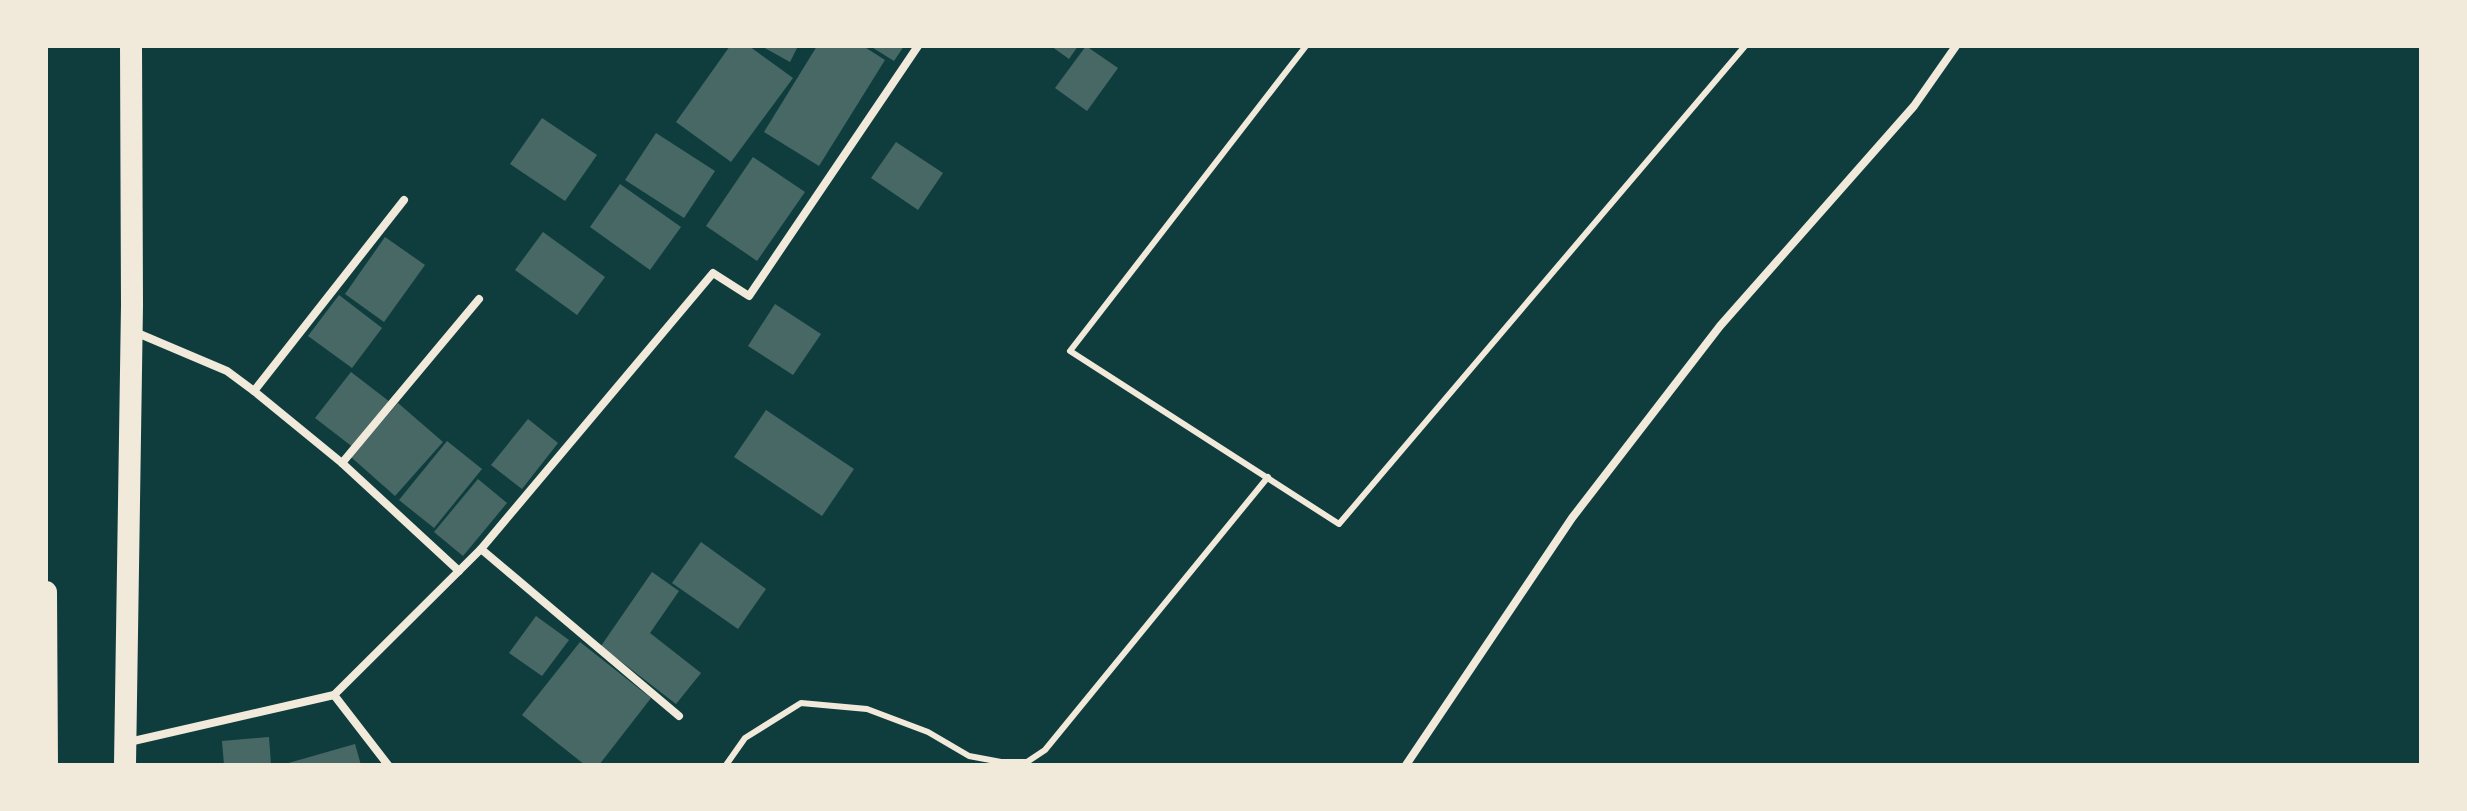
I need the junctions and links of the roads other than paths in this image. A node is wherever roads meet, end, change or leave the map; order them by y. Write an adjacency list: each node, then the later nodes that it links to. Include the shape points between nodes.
1 (131, 46): 8 (highway)
2 (918, 46): 12 (street, via 749,296 713,273)
3 (1306, 46): 11 (lane, via 1070,351)
4 (1745, 46): 11 (lane, via 1339,524)
5 (1956, 46): 22 (street, via 1914,106 1720,326 1572,518)
6 (404, 200): 9 (street)
7 (479, 299): 10 (street)
8 (131, 330): 9 (street, via 227,371); 17 (highway)
9 (254, 391): 10 (street)
10 (342, 463): 13 (street)
11 (1268, 477): 18 (lane, via 1045,750 1027,762)
12 (481, 549): 13 (street); 16 (street)
13 (459, 571): 15 (street)
14 (46, 592): 19 (highway)
15 (334, 695): 17 (street); 20 (street)
16 (679, 716)
17 (125, 754)
18 (1002, 764): 21 (lane, via 969,756 928,732 867,709 801,703 745,738)
19 (47, 765)
20 (388, 765)
21 (726, 765)
22 (1406, 765)

